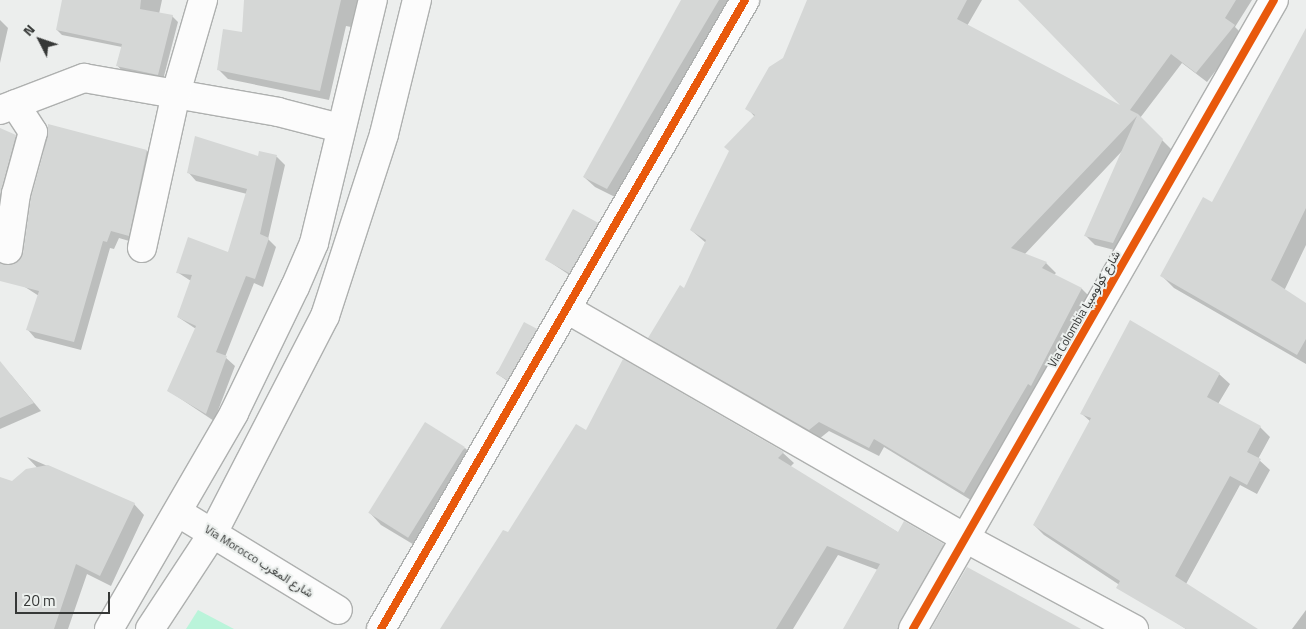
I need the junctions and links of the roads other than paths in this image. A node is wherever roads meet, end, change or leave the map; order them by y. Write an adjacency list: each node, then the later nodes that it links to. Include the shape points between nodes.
1 (203, 0): 6 (main road)
2 (373, 0): 8 (main road)
3 (417, 0): 9 (main road)
4 (745, 0): 12 (main road)
5 (1274, 0): 15 (main road, Via Colombia شارع كولومبيا)
6 (176, 93): 7 (main road, via 84,78); 8 (main road, via 278,112); 10 (main road)
7 (8, 107): 11 (main road, via 33,132 16,194)
8 (340, 128): 9 (main road); 13 (main road, via 314,243 234,413)
9 (384, 134): 14 (main road, via 325,316)
10 (142, 248)
11 (8, 250)
12 (566, 309): 15 (main road); 19 (main road)
13 (179, 513): 14 (main road, Via Morocco شارع المغرب); 17 (main road)
14 (213, 533): 16 (main road, Via Morocco شارع المغرب); 18 (main road)
15 (965, 538): 20 (main road, Via Colombia شارع كولومبيا); 21 (main road)
16 (338, 610)
17 (109, 629)
18 (150, 629)
19 (381, 629)
20 (913, 629)
21 (1134, 629)

